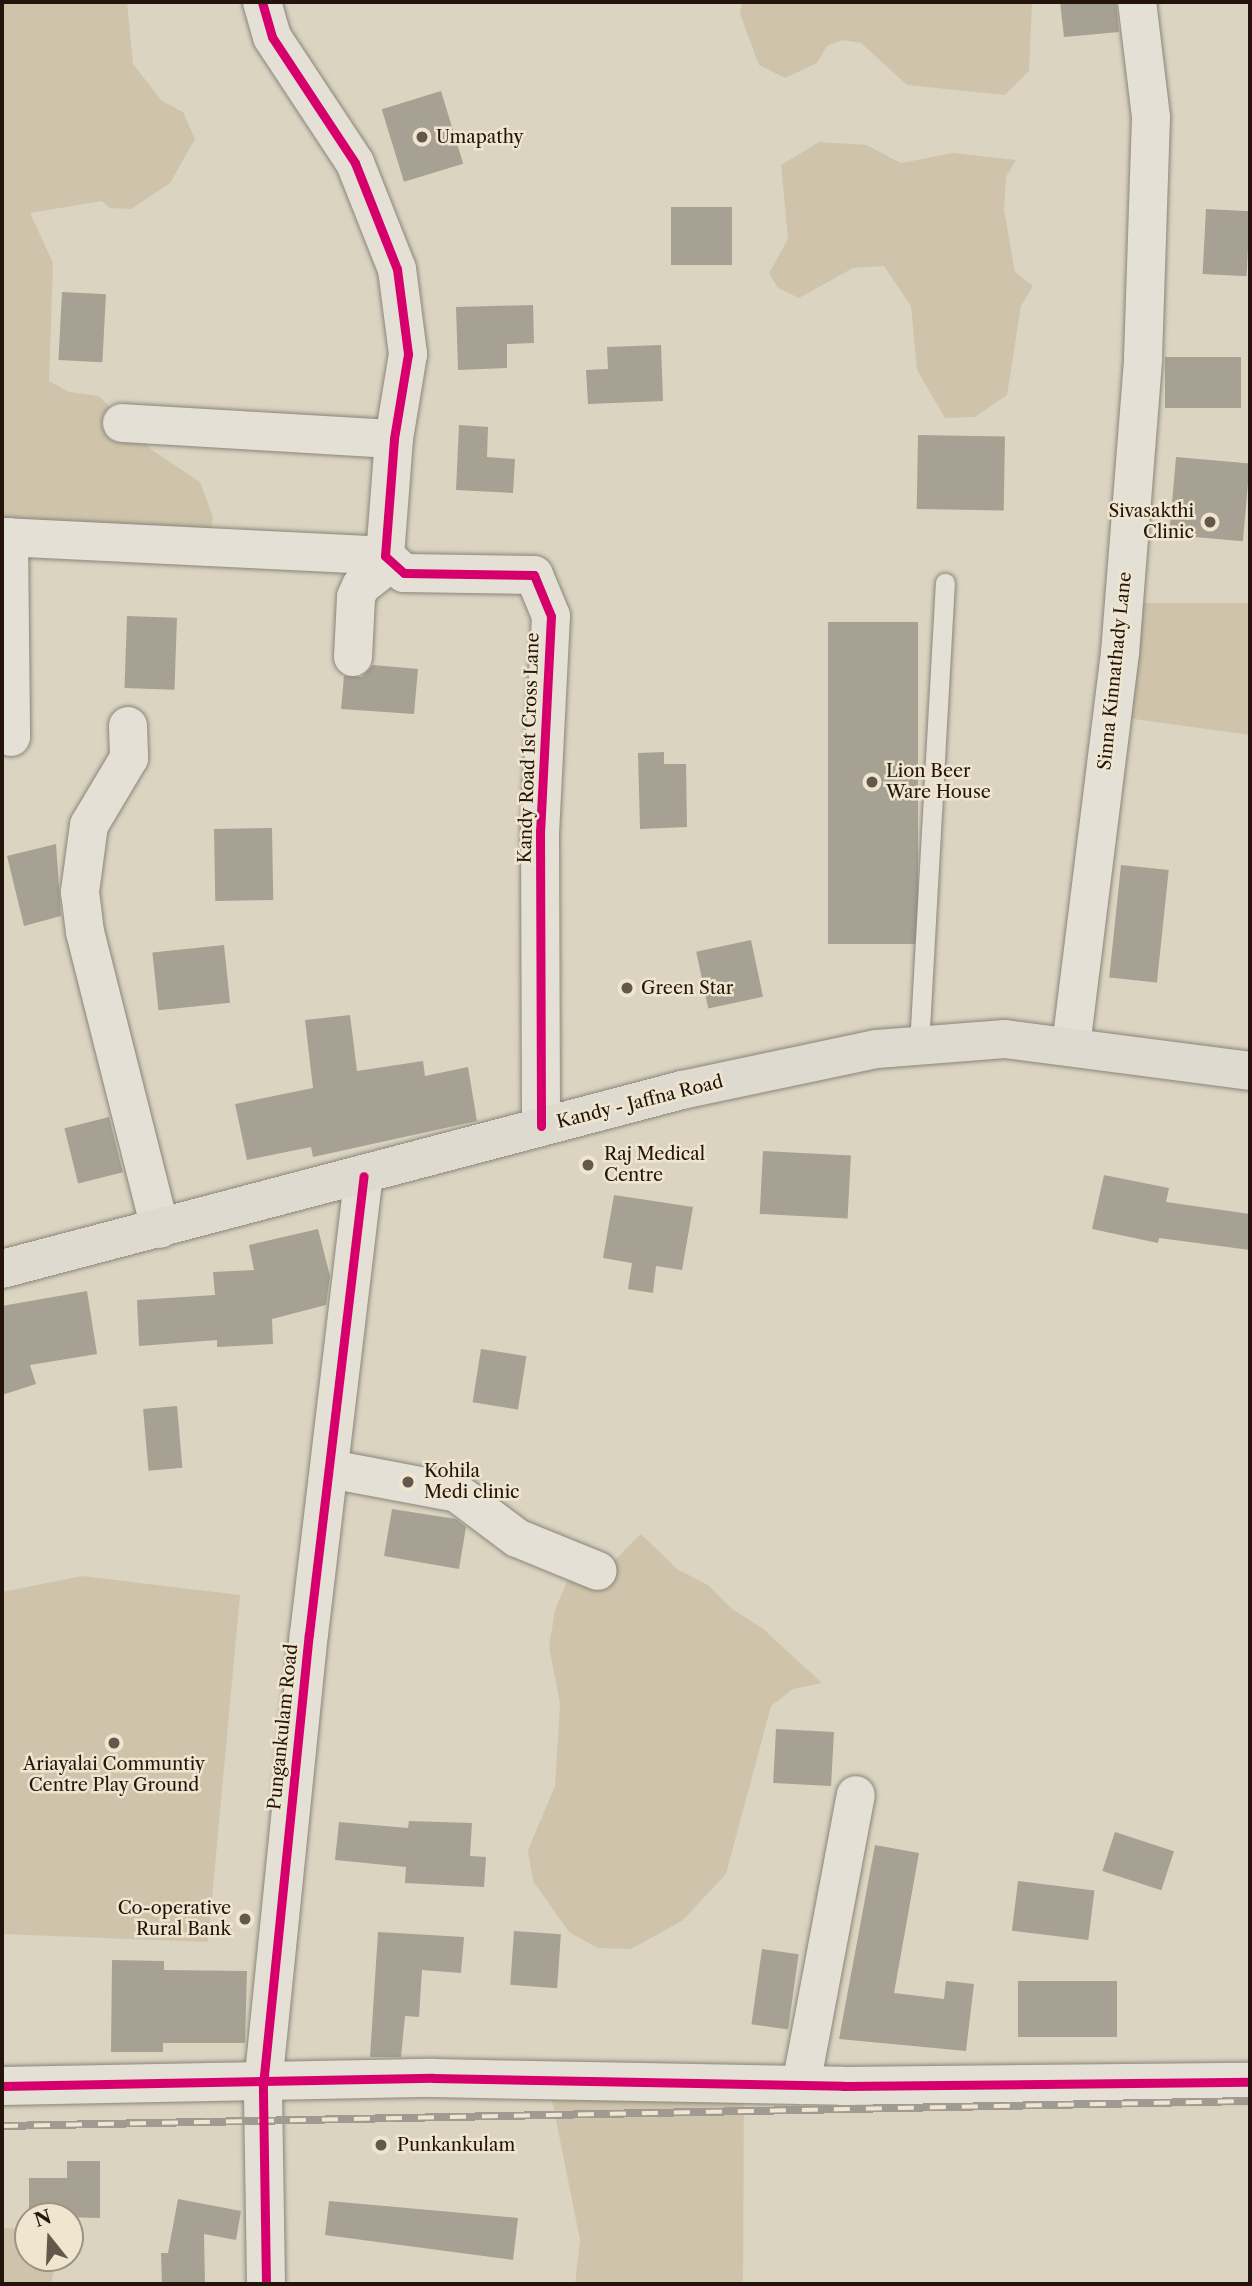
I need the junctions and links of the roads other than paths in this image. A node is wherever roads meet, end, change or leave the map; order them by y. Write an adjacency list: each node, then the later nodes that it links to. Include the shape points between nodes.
1 (262, 2): 4 (street, via 272,37 355,163 397,268 408,354)
2 (1137, 2): 12 (street, Sinna Kinnathady Lane, via 1151,117 1143,358 1120,653)
3 (122, 423): 4 (street)
4 (394, 439): 6 (street)
5 (5, 537): 6 (street); 10 (street)
6 (388, 559): 8 (street, via 356,597); 14 (street, Kandy Road 1st Cross Lane, via 404,573 534,575 551,616 540,830)
7 (945, 583): 11 (lane)
8 (353, 657)
9 (128, 726): 16 (street, via 129,758 89,825 80,892 85,932)
10 (11, 737)
11 (919, 1046): 12 (highway, Kandy - Jaffna Road, via 1005,1039); 14 (highway, Kandy - Jaffna Road, via 877,1049 704,1085)
12 (1071, 1046): 13 (highway, Kandy - Jaffna Road)
13 (1250, 1070)
14 (541, 1126): 15 (highway, Kandy - Jaffna Road)
15 (363, 1175): 16 (highway, Kandy - Jaffna Road); 18 (street, Pungankulam Road)
16 (160, 1228): 17 (highway, Kandy - Jaffna Road)
17 (2, 1269)
18 (330, 1469): 19 (street, via 457,1493 517,1538); 22 (street, Pungankulam Road)
19 (597, 1571)
20 (856, 1795): 23 (street)
21 (1250, 2082): 23 (street)
22 (263, 2085): 23 (street, via 433,2078); 24 (street); 25 (street, Pungankulam Road)
23 (801, 2085)
24 (2, 2086)
25 (266, 2284)

